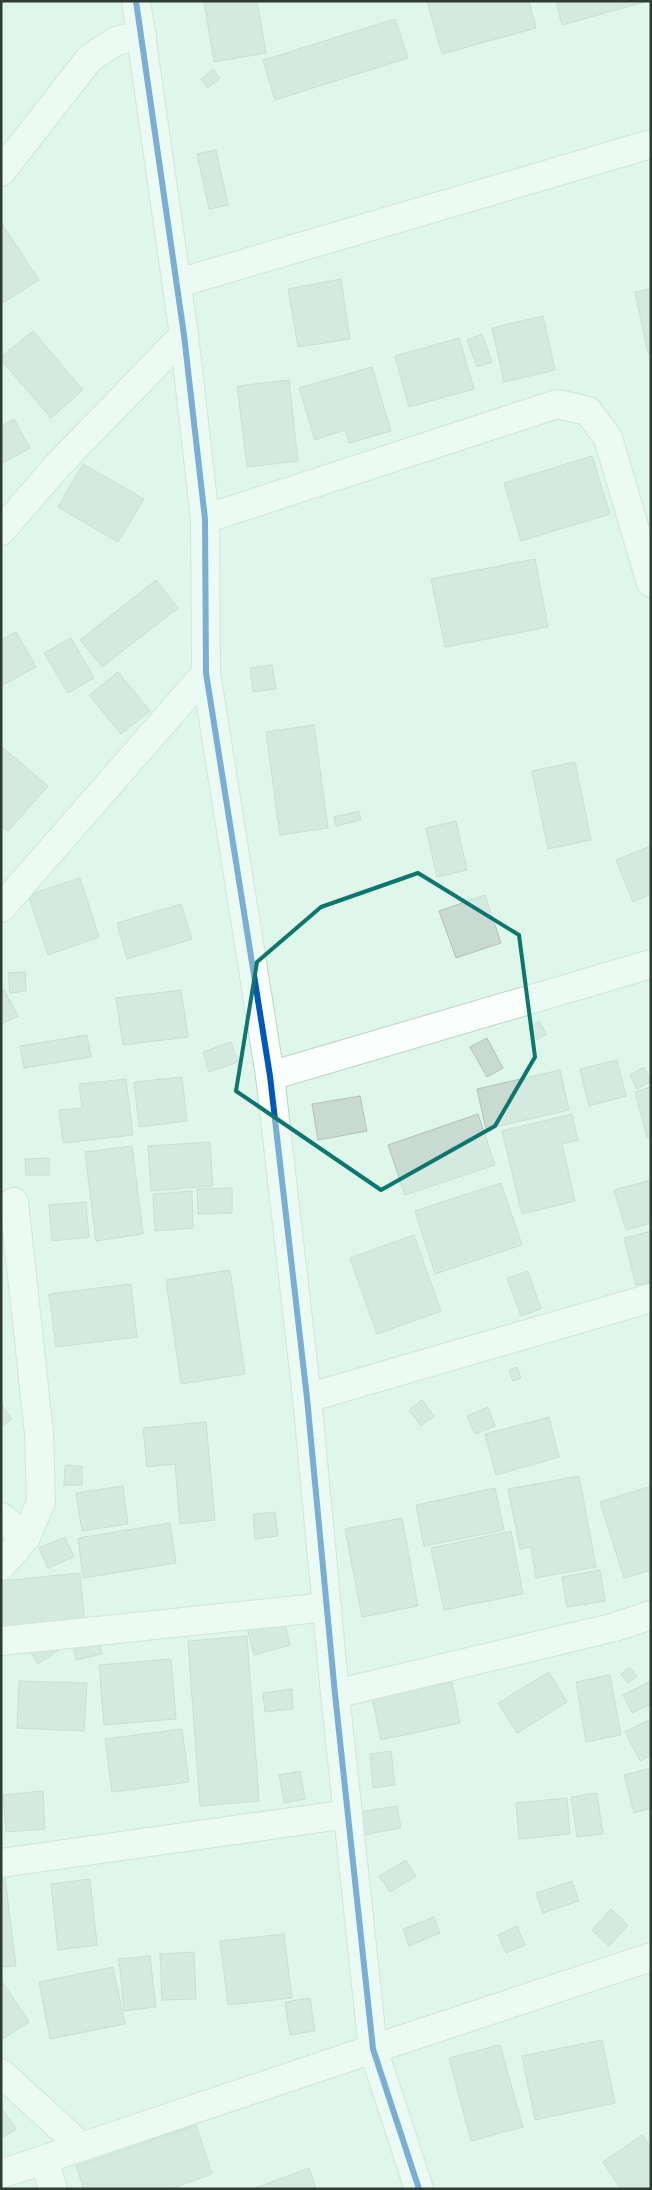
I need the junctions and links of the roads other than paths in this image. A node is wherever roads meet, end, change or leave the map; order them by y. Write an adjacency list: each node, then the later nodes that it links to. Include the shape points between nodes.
1 (136, 1): 2 (street)
2 (142, 35): 4 (street, via 116,41 90,58); 5 (street)
3 (651, 144): 5 (street)
4 (1, 172)
5 (178, 282): 6 (street)
6 (184, 335): 7 (street); 8 (street, via 58,465)
7 (205, 519): 9 (street, via 557,404 588,411 608,438); 10 (street)
8 (1, 530)
9 (651, 583)
10 (206, 673): 11 (street); 13 (street)
11 (1, 908)
12 (651, 964): 13 (street)
13 (270, 1076): 16 (street)
14 (14, 1202): 18 (street, via 39,1433 41,1502)
15 (651, 1298): 16 (street)
16 (306, 1398): 20 (street)
17 (1, 1517): 18 (street)
18 (26, 1537): 19 (street)
19 (1, 1566)
20 (327, 1607): 22 (street); 23 (street)
21 (651, 1615): 23 (street, via 615,1627)
22 (1, 1641)
23 (335, 1694): 24 (street)
24 (348, 1814): 25 (street); 27 (street)
25 (1, 1863)
26 (651, 1957): 27 (street)
27 (373, 2049): 29 (street); 33 (street)
28 (1, 2073): 29 (street)
29 (82, 2147): 30 (street)
30 (44, 2160): 31 (street); 32 (street)
31 (1, 2174)
32 (53, 2189)
33 (419, 2189)

